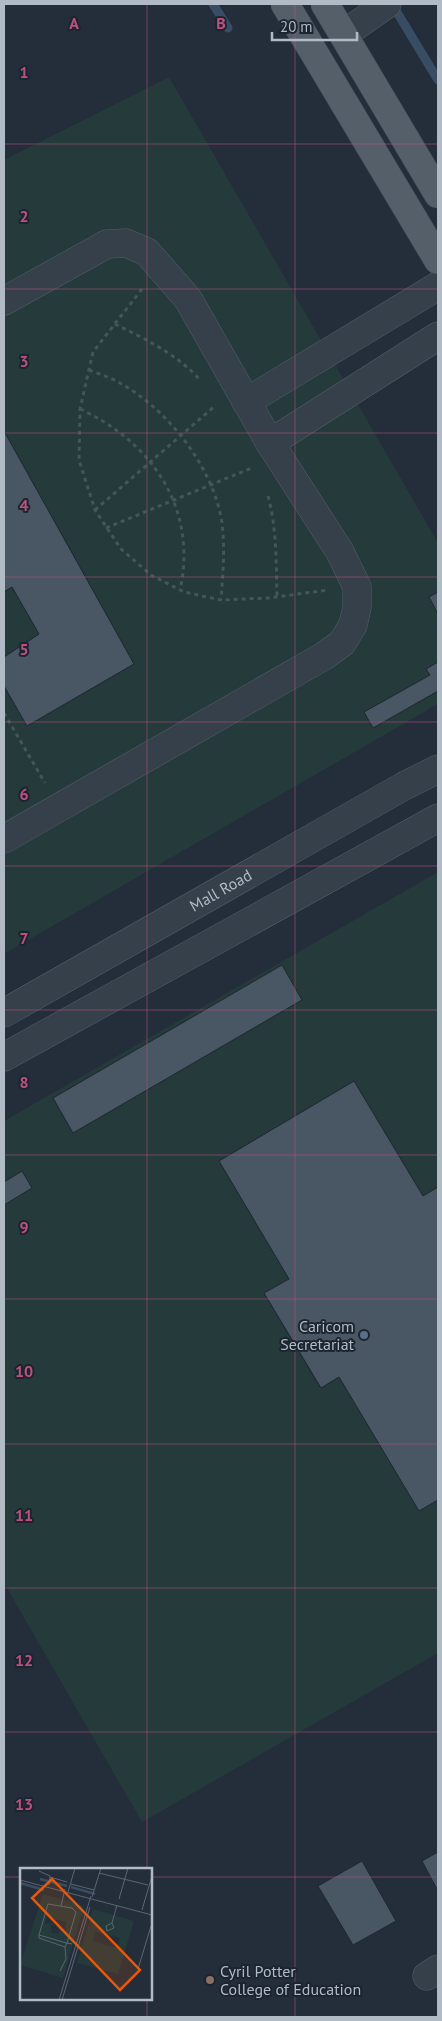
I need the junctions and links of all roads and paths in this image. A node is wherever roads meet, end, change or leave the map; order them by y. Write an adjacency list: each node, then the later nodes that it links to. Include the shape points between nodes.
1 (285, 4): 6 (main road)
2 (325, 4): 4 (main road)
3 (387, 4): 4 (street)
4 (347, 32): 5 (main road)
5 (438, 194)
6 (438, 260)
7 (160, 267): 9 (street, via 147,252 126,243 107,244); 10 (path); 14 (street, via 188,299)
8 (438, 286): 14 (street)
9 (4, 301)
10 (115, 324): 12 (path, via 94,352); 13 (path, via 171,355)
11 (438, 336): 17 (street)
12 (90, 370): 15 (path); 16 (path, via 119,382 140,397)
13 (204, 384)
14 (241, 394): 16 (path); 17 (street)
15 (80, 409): 18 (path, via 104,420); 22 (path, via 78,460)
16 (181, 436): 18 (path); 19 (path)
17 (274, 450): 19 (path); 24 (street, via 340,552)
18 (150, 462): 21 (path); 22 (path)
19 (211, 484): 21 (path); 27 (path, via 222,521 225,551)
20 (266, 487): 26 (path, via 273,514)
21 (174, 499): 23 (path); 25 (path, via 184,548)
22 (95, 510): 23 (path)
23 (106, 528): 25 (path, via 121,548 151,575)
24 (357, 587): 26 (path); 30 (street, via 353,625 342,643)
25 (180, 590): 27 (path)
26 (277, 597): 27 (path)
27 (221, 600)
28 (4, 712): 30 (path)
29 (438, 769): 33 (street, Mall Road)
30 (59, 807): 32 (street)
31 (438, 818): 34 (street)
32 (4, 839)
33 (4, 1013)
34 (4, 1057)

